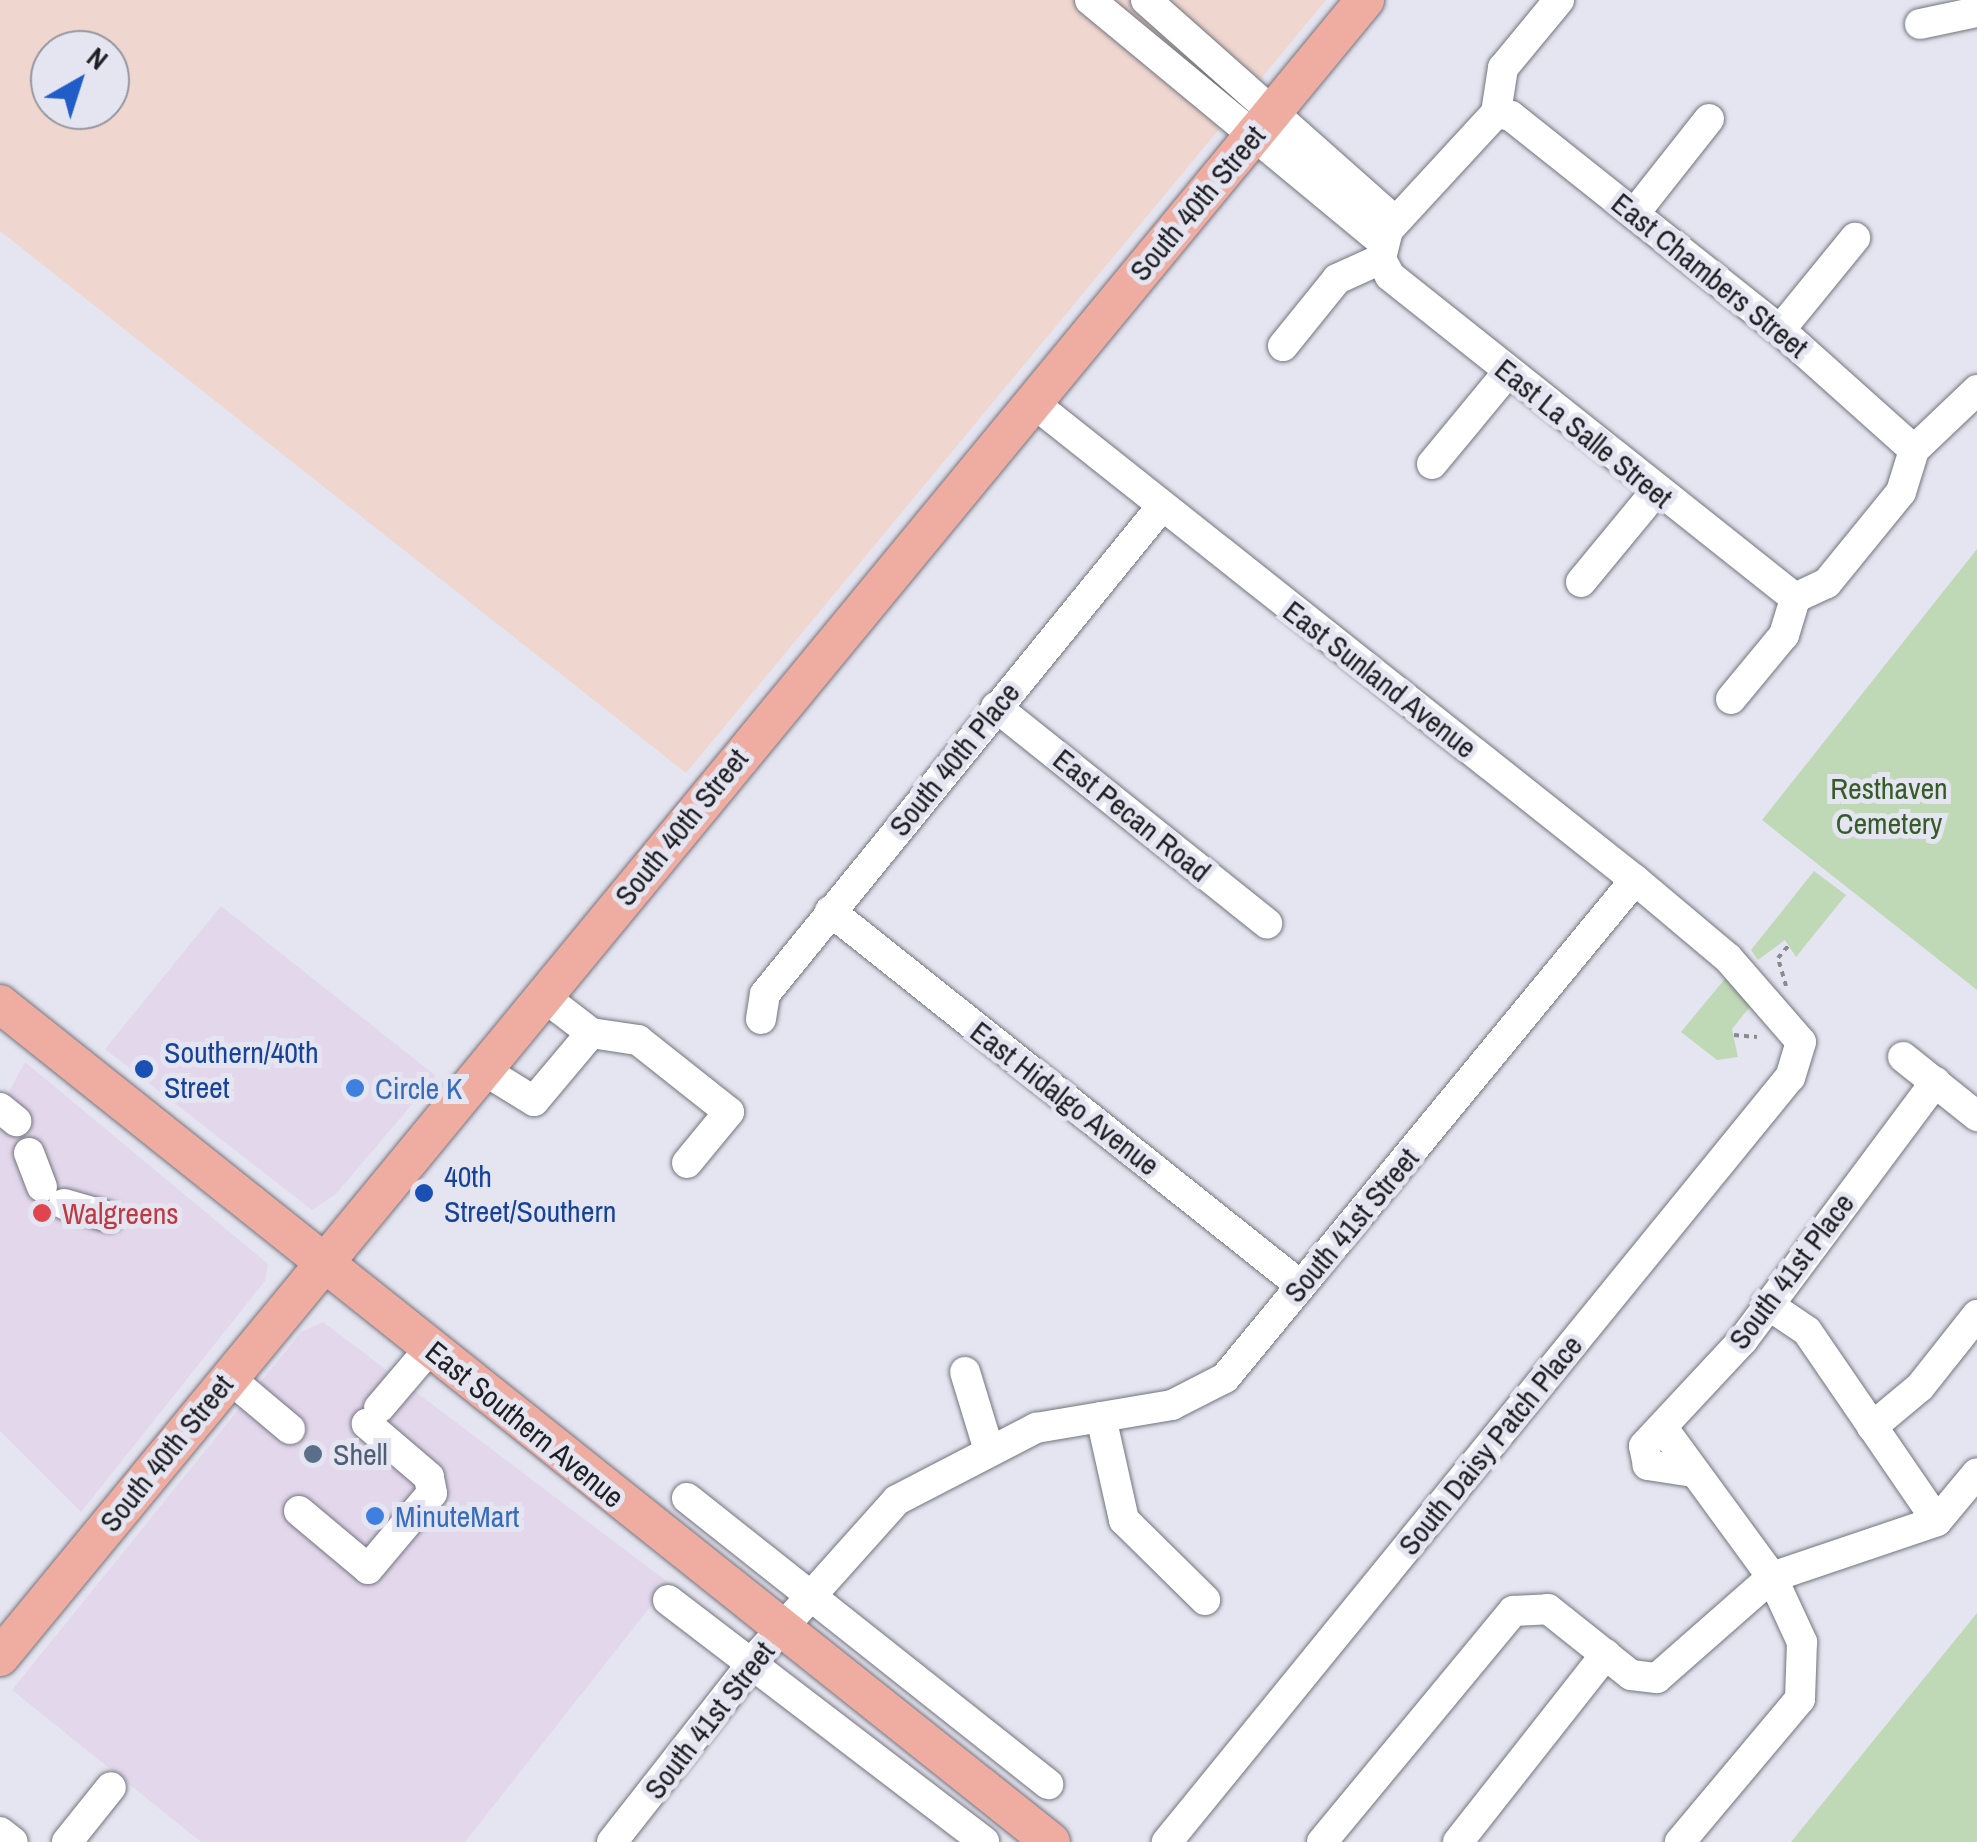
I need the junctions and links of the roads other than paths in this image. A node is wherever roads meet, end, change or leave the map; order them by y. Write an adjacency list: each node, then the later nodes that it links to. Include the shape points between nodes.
1 (1090, 0): 9 (street, East La Salle Street)
2 (1146, 0): 9 (street, East La Salle Street)
3 (1365, 0): 9 (main road, South 40th Street)
4 (1559, 0): 7 (street, via 1502,68)
5 (1977, 12): 6 (street)
6 (1920, 24)
7 (1496, 114): 10 (street, East Chambers Street); 12 (street)
8 (1708, 119): 10 (street)
9 (1264, 123): 12 (street, East La Salle Street); 17 (main road, South 40th Street)
10 (1634, 214): 13 (street, East Chambers Street)
11 (1855, 238): 13 (street)
12 (1386, 240): 14 (street, via 1337,279); 15 (street, East La Salle Street)
13 (1780, 330): 18 (street, East Chambers Street)
14 (1283, 346)
15 (1508, 372): 19 (street); 20 (street, East La Salle Street)
16 (1977, 390): 18 (street)
17 (1032, 402): 21 (street, East Sunland Avenue); 29 (main road, South 40th Street)
18 (1914, 450): 23 (street, via 1915,471 1888,508 1826,583)
19 (1432, 464)
20 (1656, 492): 22 (street); 23 (street, East La Salle Street)
21 (1162, 506): 25 (street, South 40th Place); 26 (street, East Sunland Avenue)
22 (1581, 582)
23 (1795, 598): 24 (street, via 1784,635)
24 (1731, 699)
25 (996, 706): 27 (street, South 40th Place); 28 (street, East Pecan Road)
26 (1635, 880): 33 (street, East Sunland Avenue, via 1728,958); 42 (street, South 41st Street)
27 (830, 911): 31 (street, South 40th Place, via 765,994); 42 (street, East Hidalgo Avenue)
28 (1267, 923)
29 (543, 996): 32 (street); 35 (main road, South 40th Street)
30 (0, 1004): 41 (main road, East Southern Avenue)
31 (761, 1019)
32 (591, 1033): 35 (street, via 534,1101); 39 (street, via 638,1040 729,1112)
33 (1802, 1042): 76 (street, South Daisy Patch Place, via 1790,1077)
34 (1902, 1057): 36 (street)
35 (482, 1069): 41 (main road, South 40th Street)
36 (1936, 1082): 37 (street); 43 (street, South 41st Place)
37 (1977, 1116)
38 (29, 1153): 40 (street, via 53,1195)
39 (687, 1163)
40 (109, 1217)
41 (322, 1262): 45 (main road, East Southern Avenue); 47 (main road, South 40th Street)
42 (1300, 1284): 48 (street, South 41st Street, via 1209,1389)
43 (1767, 1304): 49 (street, via 1807,1330); 50 (street, South 41st Place)
44 (1977, 1315): 49 (street, via 1920,1387)
45 (430, 1348): 56 (street, via 373,1416 429,1477 432,1493 368,1569); 62 (main road, East Southern Avenue)
46 (965, 1372): 52 (street)
47 (228, 1377): 51 (street); 64 (main road, South 40th Street)
48 (1101, 1417): 52 (street, South 41st Street); 61 (street, via 1124,1520)
49 (1872, 1427): 57 (street)
50 (1663, 1428): 53 (street); 53 (street, South 41st Place, via 1643,1455 1648,1465)
51 (290, 1429)
52 (988, 1446): 59 (street, South 41st Street, via 897,1500)
53 (1693, 1472): 58 (street)
54 (1977, 1472): 57 (street)
55 (688, 1498): 59 (street)
56 (299, 1512)
57 (1937, 1521): 58 (street)
58 (1772, 1578): 63 (street, via 1648,1680); 79 (street, via 1802,1642 1800,1699)
59 (810, 1596): 62 (street, South 41st Street); 66 (street)
60 (668, 1600): 65 (street)
61 (1205, 1600)
62 (781, 1629): 65 (street, South 41st Street); 75 (main road, East Southern Avenue)
63 (1606, 1654): 77 (street, via 1536,1606 1508,1617); 78 (street)
64 (0, 1657)
65 (755, 1660): 68 (street); 72 (street, South 41st Street)
66 (1048, 1784)
67 (112, 1788): 71 (street)
68 (954, 1818): 73 (street); 74 (street)
69 (0, 1832): 70 (street)
70 (13, 1842)
71 (67, 1842)
72 (612, 1842)
73 (934, 1842)
74 (984, 1842)
75 (1051, 1842)
76 (1167, 1842)
77 (1322, 1842)
78 (1458, 1842)
79 (1680, 1842)

